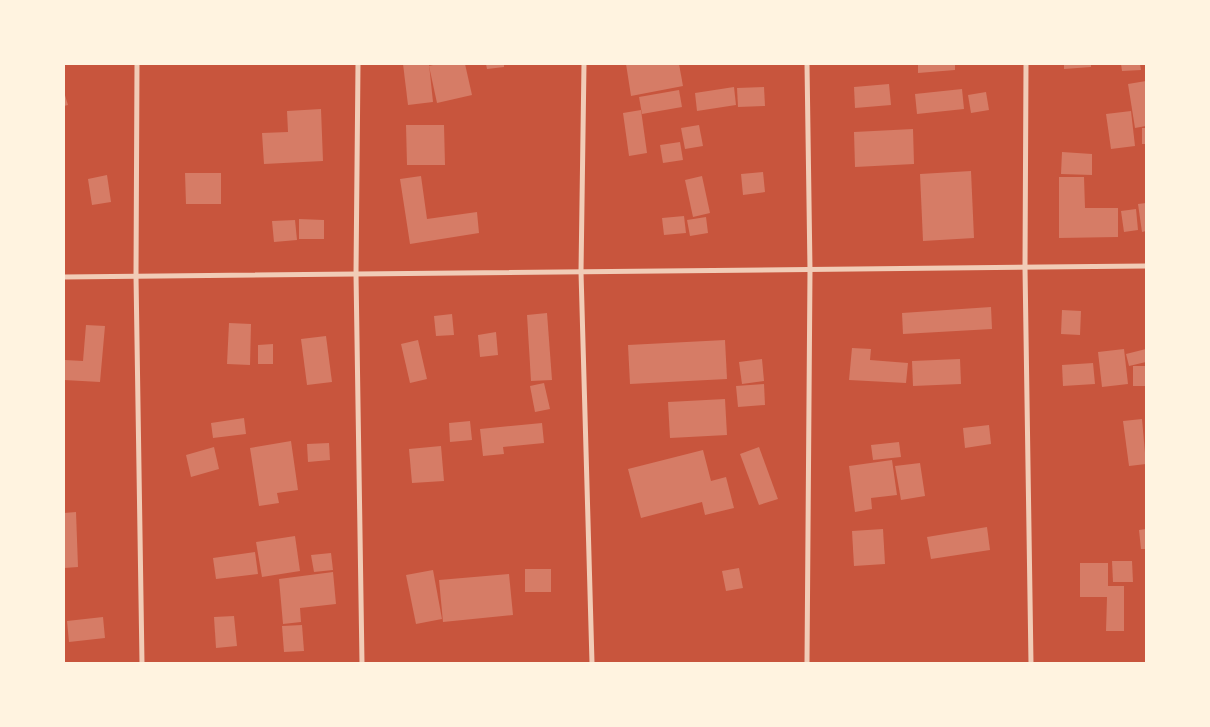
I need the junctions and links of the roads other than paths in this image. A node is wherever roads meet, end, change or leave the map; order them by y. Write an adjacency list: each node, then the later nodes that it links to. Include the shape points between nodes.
1 (137, 64): 11 (street)
2 (358, 64): 10 (street)
3 (584, 64): 9 (street)
4 (806, 64): 8 (street)
5 (1026, 64): 7 (street)
6 (1146, 266): 7 (street)
7 (1025, 268): 8 (street); 17 (street)
8 (810, 270): 9 (street); 16 (street)
9 (581, 272): 10 (street); 15 (street)
10 (356, 274): 11 (street); 14 (street)
11 (136, 276): 12 (street); 13 (street)
12 (64, 277)
13 (142, 663)
14 (362, 663)
15 (592, 663)
16 (807, 663)
17 (1031, 663)

